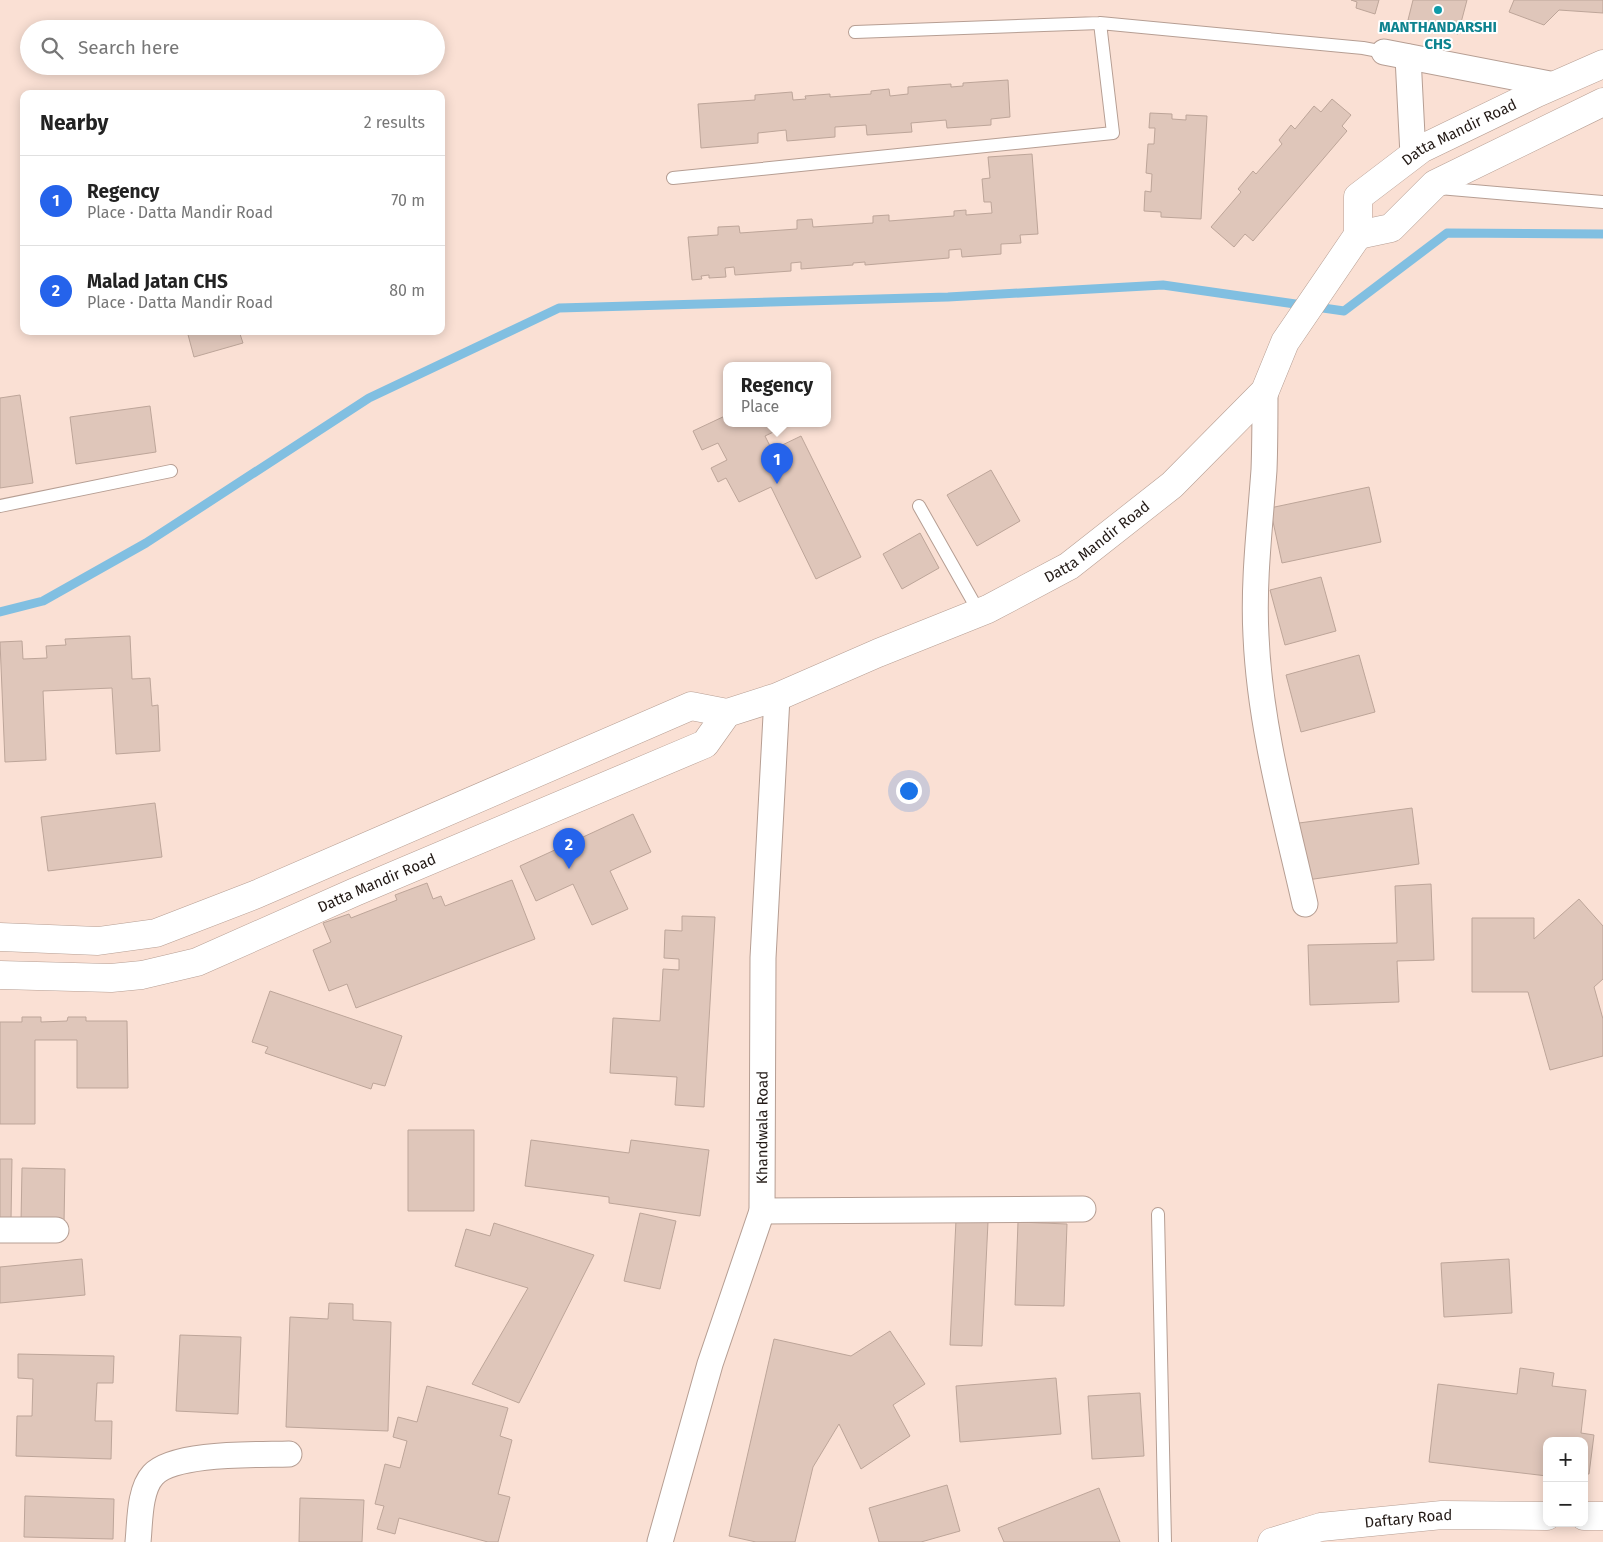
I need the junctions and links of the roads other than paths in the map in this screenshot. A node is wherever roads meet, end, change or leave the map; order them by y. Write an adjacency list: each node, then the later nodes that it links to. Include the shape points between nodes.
1 (1100, 23): 2 (lane); 3 (lane, via 1363,48); 10 (lane, via 1113,133)
2 (855, 32)
3 (1396, 55): 5 (street); 9 (street)
4 (1603, 64): 5 (main road, Datta Mandir Road)
5 (1555, 85): 7 (main road, Datta Mandir Road)
6 (1603, 102): 8 (main road)
7 (1515, 104): 8 (main road); 9 (main road, Datta Mandir Road)
8 (1532, 136): 11 (main road)
9 (1413, 156): 12 (main road, Datta Mandir Road)
10 (673, 178)
11 (1432, 187): 13 (lane); 14 (main road)
12 (1358, 197): 14 (main road); 15 (main road)
13 (1603, 202)
14 (1391, 228): 15 (main road)
15 (1358, 235): 16 (main road, Datta Mandir Road, via 1285,342)
16 (1265, 391): 20 (main road, Datta Mandir Road, via 1172,485 1069,566); 25 (street, via 1264,469 1255,575 1256,637 1264,711)
17 (171, 471): 18 (lane)
18 (0, 506)
19 (919, 506): 20 (lane)
20 (979, 612): 21 (main road, Datta Mandir Road)
21 (777, 697): 22 (main road, Datta Mandir Road); 31 (street, Khandwala Road, via 763,958)
22 (727, 713): 23 (main road, Datta Mandir Road, via 691,706); 24 (main road, Datta Mandir Road, via 705,744)
23 (648, 725): 24 (main road); 27 (main road, Datta Mandir Road, via 258,894 156,933 98,941)
24 (664, 762): 29 (main road, Datta Mandir Road, via 197,962 142,975 111,978)
25 (1305, 904)
26 (0, 937): 27 (main road, Datta Mandir Road)
27 (42, 938): 29 (main road)
28 (0, 975): 29 (main road, Datta Mandir Road)
29 (41, 976)
30 (1083, 1209): 31 (street)
31 (762, 1211): 41 (street, Khandwala Road, via 710,1364)
32 (1158, 1214): 42 (lane)
33 (0, 1230): 34 (street)
34 (56, 1230)
35 (289, 1454): 40 (street, via 196,1458 171,1464 153,1475 142,1497)
36 (1543, 1516): 39 (main road, Daftary Road, via 1442,1515)
37 (1588, 1516): 38 (main road)
38 (1603, 1516)
39 (1322, 1534): 43 (main road, Daftary Road)
40 (138, 1542)
41 (660, 1542)
42 (1165, 1542)
43 (1272, 1542)

